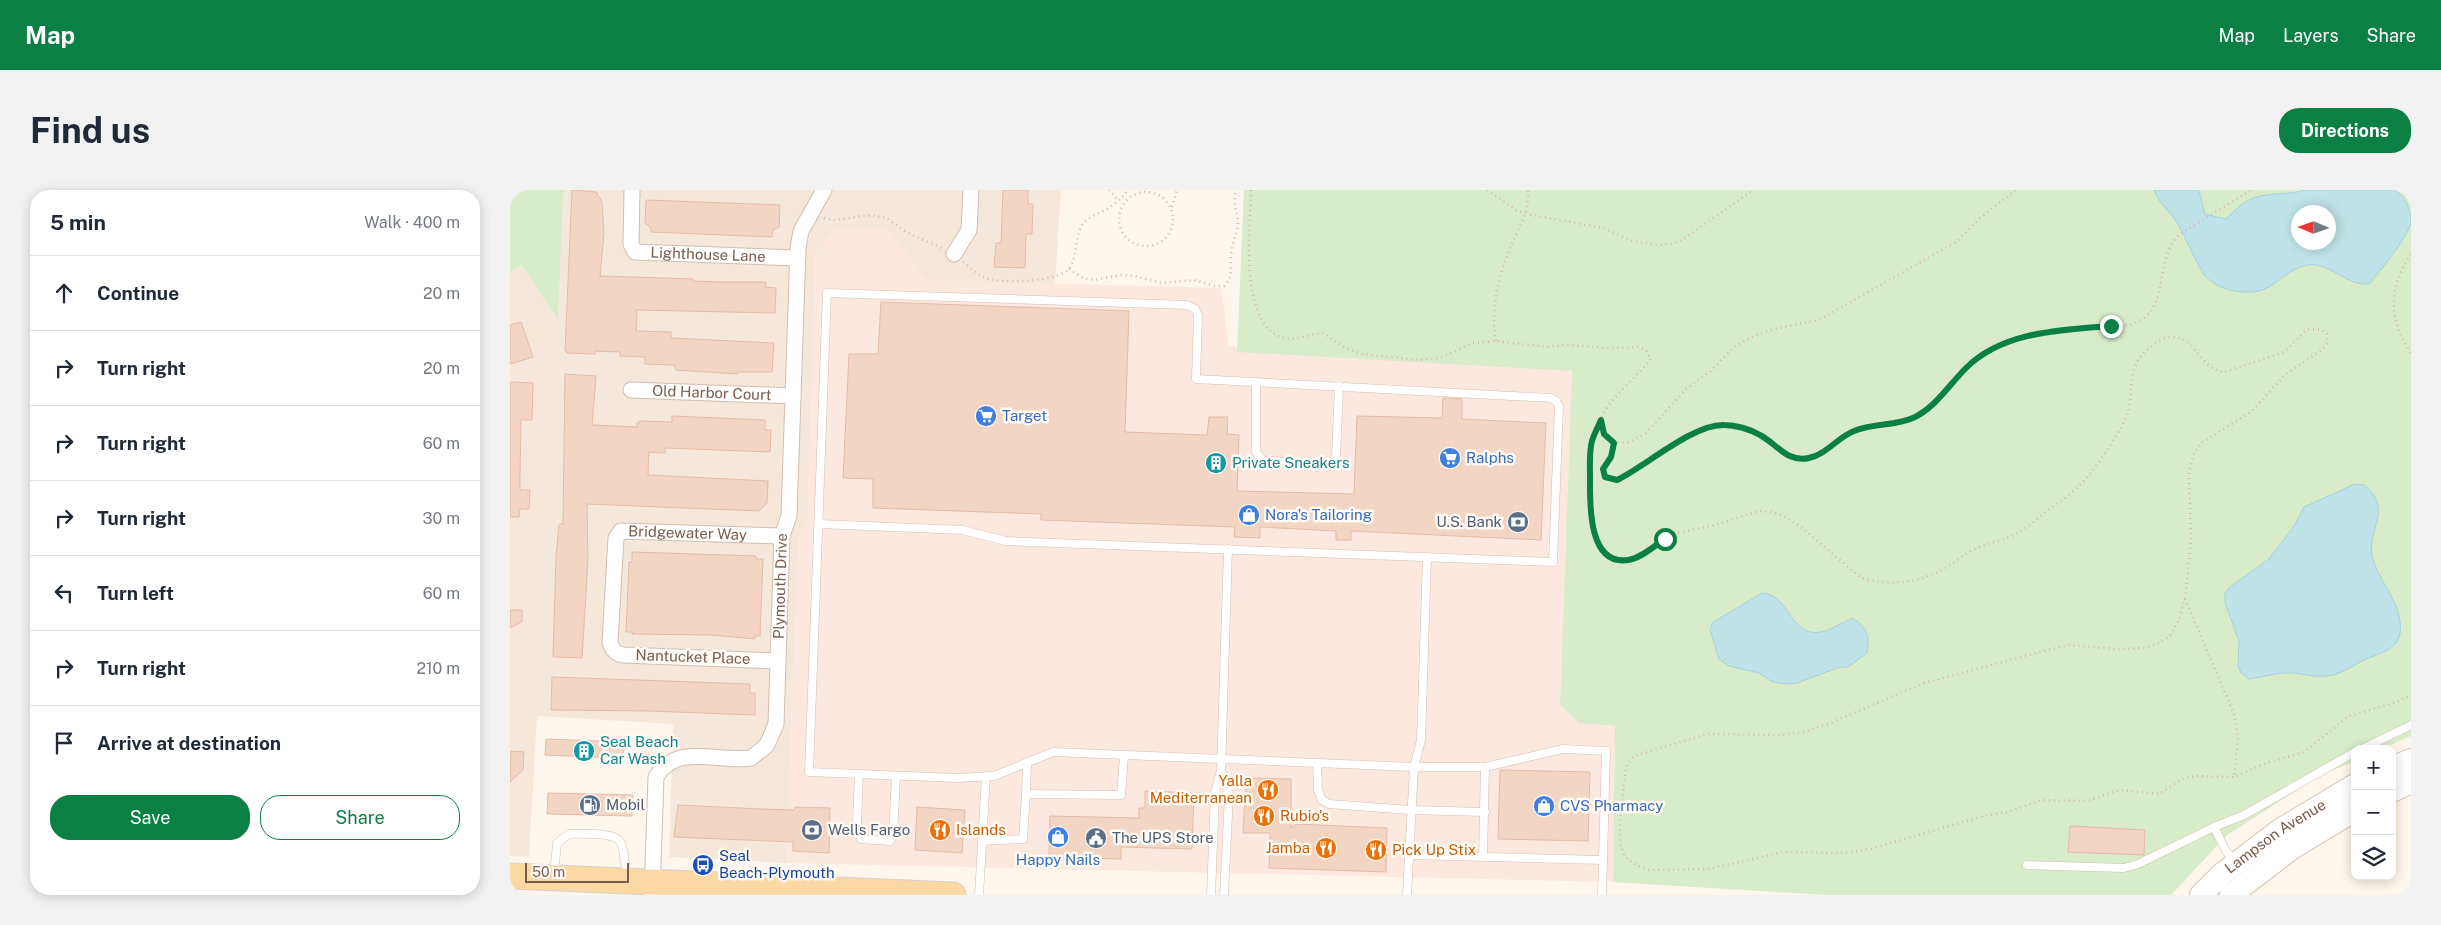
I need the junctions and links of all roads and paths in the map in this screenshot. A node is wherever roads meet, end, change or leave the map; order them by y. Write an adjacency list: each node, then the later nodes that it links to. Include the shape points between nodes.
1 (632, 190): 22 (street, Lighthouse Lane, via 632,249 644,253)
2 (824, 190): 18 (street, Plymouth Drive)
3 (971, 190): 20 (street, via 969,230)
4 (1110, 190): 15 (path)
5 (1128, 190): 14 (path)
6 (1177, 190): 17 (path)
7 (1236, 190): 23 (path, via 1233,199 1238,226 1231,251 1232,272 1224,286 1194,280 1161,284 1120,275 1094,280 1083,278)
8 (1251, 190): 24 (path, via 1250,286 1263,321 1280,337 1294,340 1323,333 1361,354 1420,360 1440,358 1473,342)
9 (1487, 190): 19 (path)
10 (1528, 190): 19 (path)
11 (1753, 190): 19 (path, via 1672,244 1632,241 1603,228)
12 (2016, 190): 31 (path, via 1956,242 1819,320 1774,329 1734,347 1712,370 1686,389 1646,433 1630,442)
13 (2252, 190): 31 (path, via 2170,243 2157,298 2146,316 2132,326 2031,334 2012,340 1967,367 1943,394 1913,418 1853,431 1811,458 1800,459 1787,456 1758,434 1723,424 1681,439 1636,471 1617,480 1605,477 1603,469 1611,457)
14 (1123, 196): 15 (path); 16 (path)
15 (1119, 201): 23 (path, via 1084,223)
16 (1127, 201): 17 (path, via 1140,193 1155,193); 17 (path, via 1120,214 1122,229 1131,241 1145,246 1160,242 1170,231 1173,224)
17 (1171, 209)
18 (811, 210): 20 (path, via 823,218 834,220 872,214 886,218 910,234); 22 (street, Plymouth Drive, via 801,231)
19 (1526, 214): 24 (path, via 1502,272 1493,324)
20 (954, 254): 23 (path, via 975,272 995,280 1040,280)
21 (2411, 254): 25 (path, via 2397,282 2394,320)
22 (798, 258): 29 (street, Plymouth Drive)
23 (1069, 269)
24 (1496, 341): 30 (path, via 1530,346 1638,346 1646,350 1651,358 1608,407)
25 (2411, 353)
26 (1256, 382): 27 (lane); 27 (lane, via 1256,452 1262,460 1331,466 1336,457); 32 (lane, via 1196,378 1198,316 1188,305 827,293)
27 (1339, 386): 35 (lane, via 1545,397 1556,401 1559,406 1552,562)
28 (631, 390): 29 (street, Old Harbor Court)
29 (793, 396): 33 (street, Plymouth Drive, via 789,516)
30 (1601, 420): 31 (path, via 1604,434); 37 (path, via 1592,442 1591,524 1596,539 1610,556 1629,560 1677,533 1759,511 1771,512 1801,527 1860,577 1897,583 1944,569 1968,553 2016,534 2072,492 2125,422 2130,407 2135,361 2163,339 2178,338 2189,342 2207,366 2224,372 2284,352 2308,329 2322,330 2327,334 2328,342 2323,349 2286,374 2250,412 2201,443 2193,456 2189,473 2191,540)
31 (1614, 443)
32 (819, 524): 34 (lane, via 962,530 1006,541); 52 (lane, via 809,772)
33 (782, 536): 36 (street, Bridgewater Way, via 621,531 616,538); 38 (street, Plymouth Drive)
34 (1228, 549): 35 (lane); 44 (lane)
35 (1427, 557): 49 (lane, via 1421,740)
36 (613, 588): 38 (street, Nantucket Place, via 610,642 617,654)
37 (2185, 598): 55 (path, via 2234,714 2238,739); 55 (path, via 2170,636 2158,644 2119,649 2069,645 1921,684 1803,732 1781,735 1707,734 1634,756 1626,767 1620,842 1625,856 1650,870 1708,869 1784,852 1844,853 1870,849 2041,800 2087,801 2120,790 2159,794 2184,778)
38 (778, 661): 73 (street, Plymouth Drive, via 776,724 762,751 744,759 673,758 656,777)
39 (2411, 695): 55 (path, via 2350,716 2304,752)
40 (2411, 725): 41 (lane)
41 (2370, 745)
42 (2351, 754): 63 (lane, via 2244,815)
43 (1124, 756): 44 (lane); 46 (lane, via 1053,752); 59 (lane, via 1121,795)
44 (1221, 760): 47 (lane); 51 (lane)
45 (2411, 760): 48 (main road)
46 (1027, 762): 54 (lane, via 994,776); 59 (lane)
47 (1317, 763): 49 (lane); 60 (lane, via 1318,790 1322,800 1329,804)
48 (2396, 766)
49 (1414, 767): 50 (lane); 60 (lane)
50 (1486, 767): 61 (lane); 67 (lane, via 1563,749 1606,751)
51 (1221, 770): 76 (lane, via 1215,793); 77 (lane, via 1229,795)
52 (859, 774): 53 (lane); 53 (lane, via 857,823 861,839 890,841)
53 (896, 776): 54 (lane)
54 (986, 776): 64 (lane)
55 (2234, 777)
56 (2411, 782): 58 (main road)
57 (2351, 787): 68 (main road, Lampson Avenue, via 2280,830)
58 (2394, 790)
59 (1026, 794): 64 (lane, via 1024,839)
60 (1410, 810): 61 (lane); 65 (lane)
61 (1485, 812): 66 (lane)
62 (2351, 812): 81 (main road, Lampson Avenue, via 2292,848)
63 (2214, 827): 68 (lane); 69 (lane, via 2124,868)
64 (982, 841): 75 (lane)
65 (1409, 854): 66 (lane); 78 (lane)
66 (1484, 856): 67 (lane)
67 (1603, 860): 79 (lane)
68 (2236, 864): 80 (main road, Lampson Avenue)
69 (2027, 865)
70 (510, 876): 71 (main road)
71 (554, 877): 72 (main road); 72 (lane, via 557,843 569,834 602,835 615,837 621,843)
72 (627, 880): 73 (main road)
73 (653, 888): 74 (main road)
74 (953, 895)
75 (979, 895)
76 (1211, 895)
77 (1224, 895)
78 (1407, 895)
79 (1602, 895)
80 (2201, 895)
81 (2231, 895)

